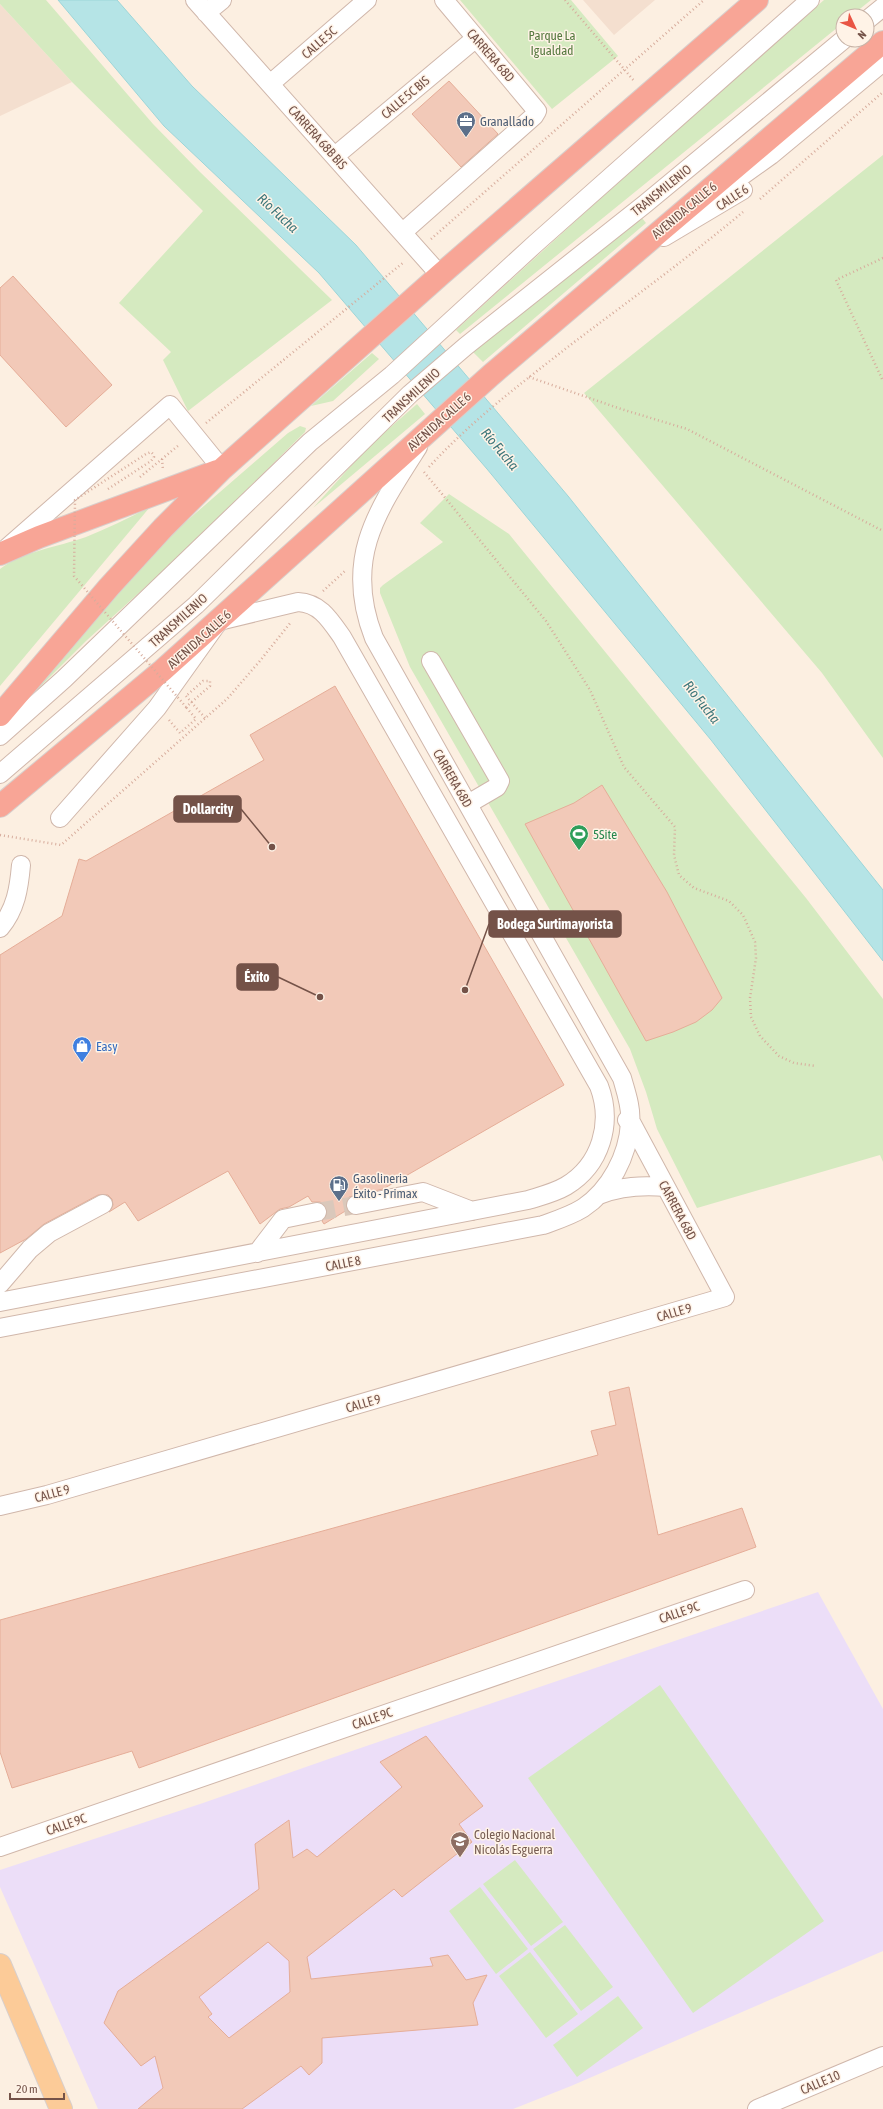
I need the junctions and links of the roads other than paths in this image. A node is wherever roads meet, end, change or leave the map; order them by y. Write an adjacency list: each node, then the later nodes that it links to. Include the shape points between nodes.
1 (222, 0): 6 (street)
2 (367, 0): 14 (street, CALLE 5C)
3 (444, 0): 9 (street, CARRERA 68D)
4 (757, 0): 18 (highway)
5 (810, 0): 25 (street, TRANSMILENIO, via 392,375 310,442 64,679)
6 (201, 6): 14 (street, CARRERA 68B BIS)
7 (883, 7): 8 (street)
8 (875, 14)
9 (476, 38): 15 (street, CALLE 5C BIS); 16 (street, CARRERA 68D, via 537,111)
10 (883, 42): 17 (highway, AVENIDA CALLE 6)
11 (835, 47): 26 (street, TRANSMILENIO, via 410,394 196,604)
12 (883, 62): 17 (street, CALLE 6, via 770,155)
13 (883, 76): 17 (street, CALLE 6, via 756,182 731,199)
14 (270, 84): 15 (street, CARRERA 68B BIS)
15 (335, 156): 16 (street, CARRERA 68B BIS)
16 (403, 232): 18 (street, CARRERA 68B BIS)
17 (632, 254): 19 (highway, AVENIDA CALLE 6)
18 (440, 275): 20 (highway)
19 (430, 429): 22 (highway, AVENIDA CALLE 6); 27 (street, CARRERA 68D, via 379,509 364,552 362,602 374,638)
20 (222, 469): 21 (highway); 21 (street, via 170,405); 24 (highway, via 163,528)
21 (0, 554)
22 (219, 621): 28 (highway, AVENIDA CALLE 6); 29 (street, via 157,708); 32 (street, CARRERA 68D, via 290,603 310,603 322,611 342,637)
23 (431, 661): 27 (street, via 500,781 497,787)
24 (0, 715)
25 (0, 736)
26 (0, 774)
27 (468, 804): 33 (street, CARRERA 68D, via 622,1078 627,1092)
28 (0, 806)
29 (60, 818)
30 (21, 865): 31 (street, via 13,908)
31 (0, 928)
32 (602, 1094): 33 (street, CARRERA 68D); 38 (street, CALLE 8, via 605,1128 602,1142 592,1162 580,1176 552,1193)
33 (631, 1122): 34 (street, CARRERA 68D); 35 (street, CALLE 8, via 624,1154 613,1177)
34 (666, 1187): 35 (street, via 631,1186); 42 (street, CARRERA 68D)
35 (599, 1195): 44 (street, CALLE 8, via 584,1208 543,1225)
36 (103, 1204): 41 (street, via 49,1233 30,1249)
37 (356, 1205): 38 (street, via 423,1192)
38 (472, 1211): 40 (street, CALLE 8)
39 (318, 1212): 40 (street, via 283,1219)
40 (258, 1253): 43 (street, CALLE 8)
41 (0, 1284)
42 (725, 1297): 45 (street, CALLE 9, via 47,1495)
43 (0, 1302)
44 (0, 1328)
45 (0, 1506)
46 (745, 1590): 47 (street, CALLE 9C)
47 (0, 1847)
48 (0, 1965): 50 (main road)
49 (883, 2056): 51 (street, CALLE 10)
50 (61, 2109)
51 (757, 2109)

